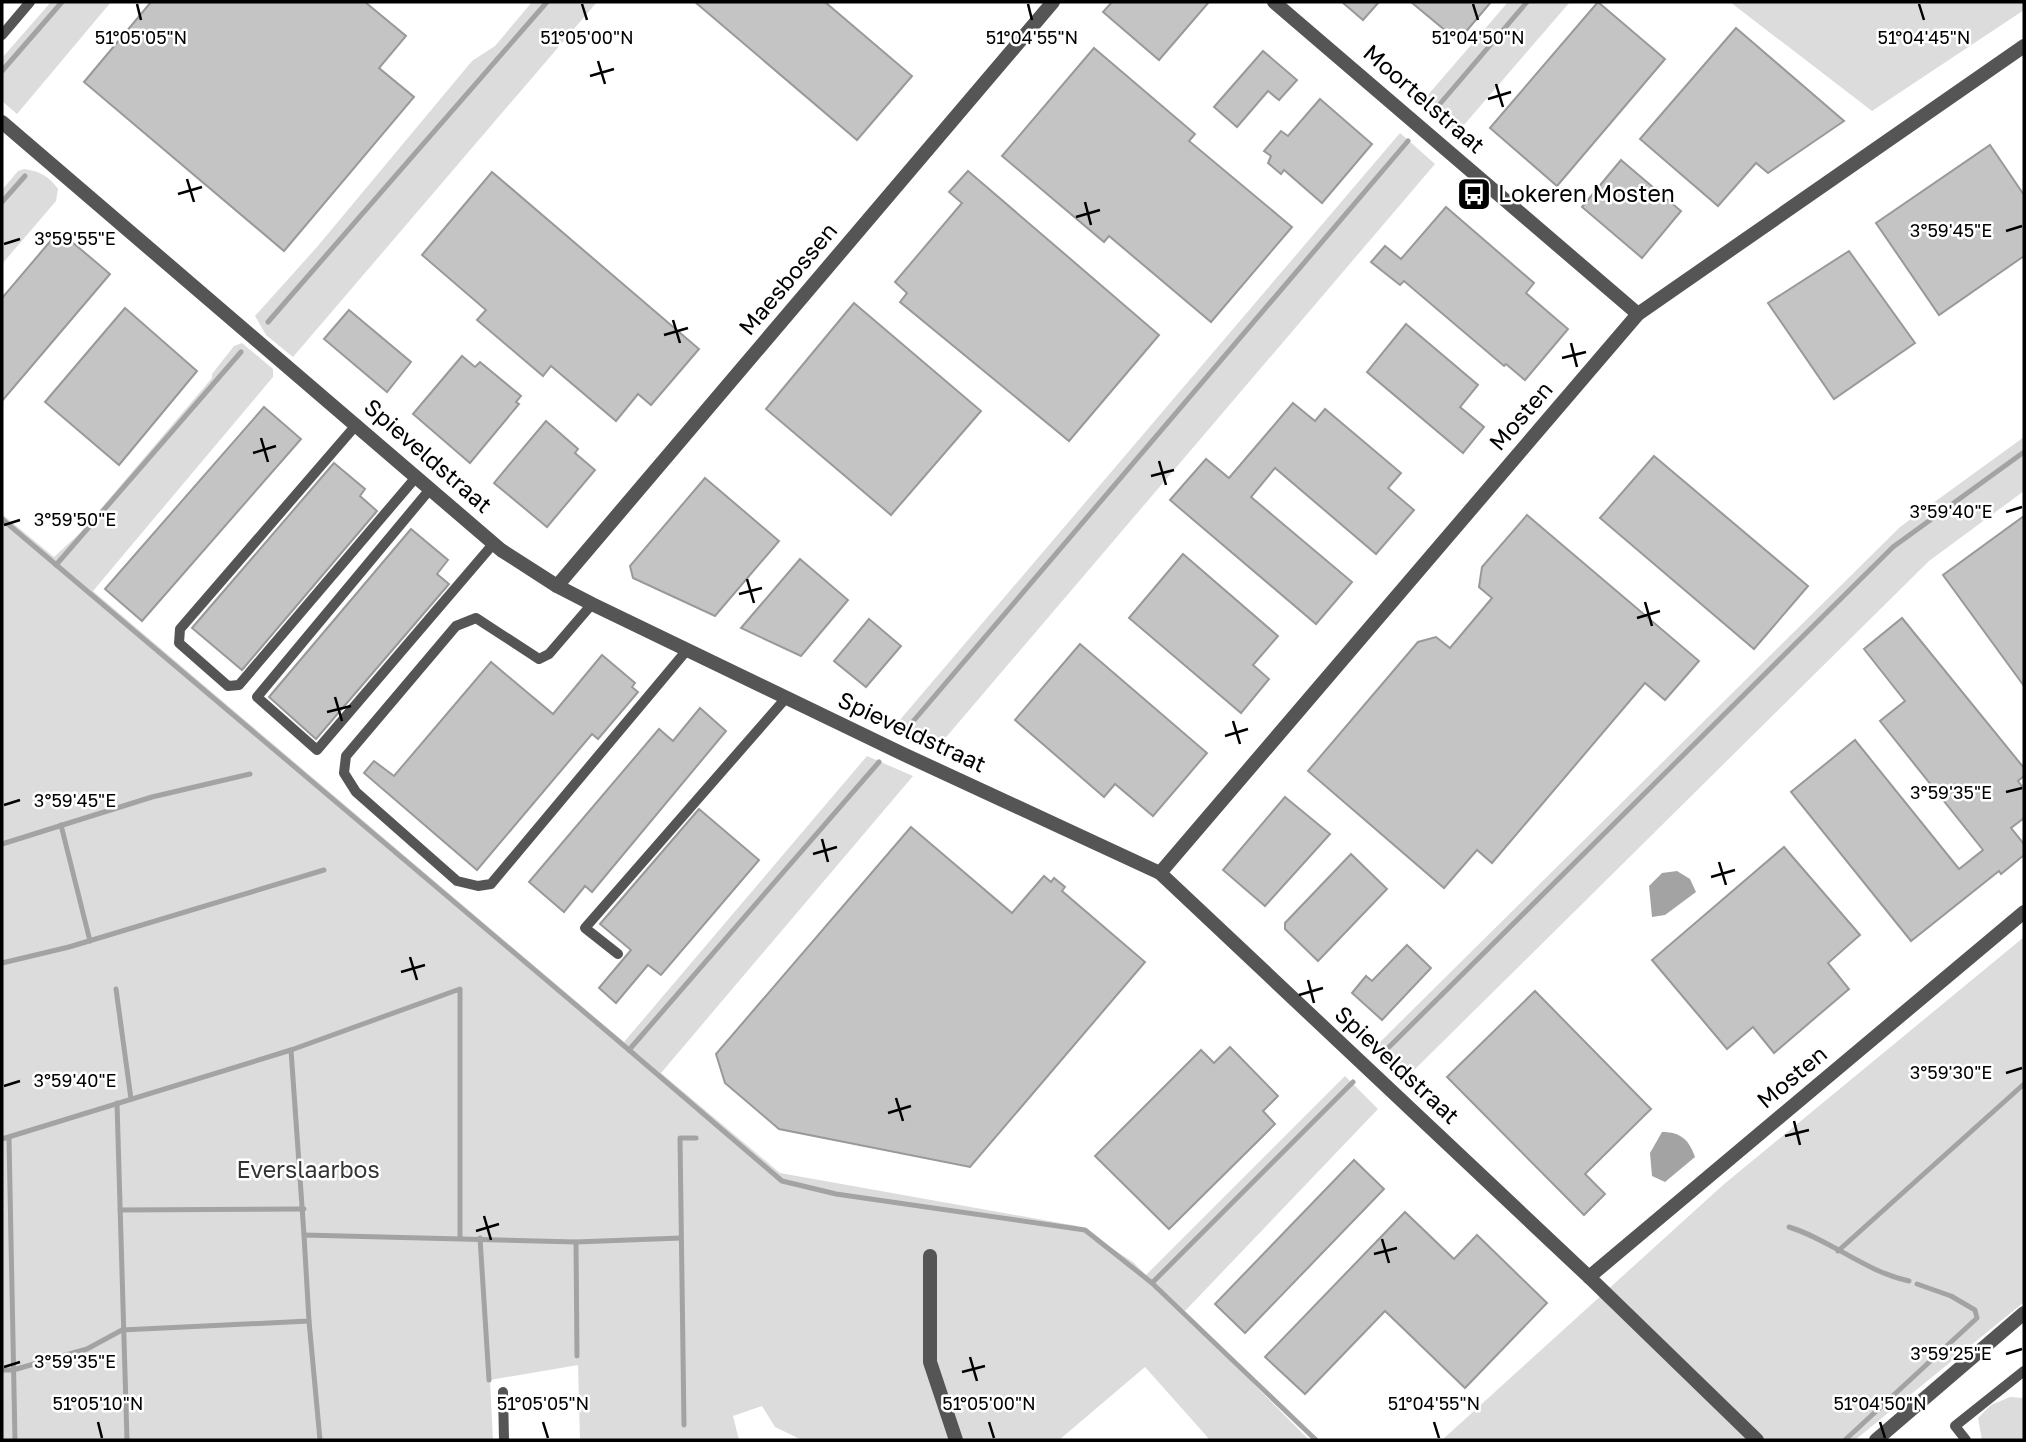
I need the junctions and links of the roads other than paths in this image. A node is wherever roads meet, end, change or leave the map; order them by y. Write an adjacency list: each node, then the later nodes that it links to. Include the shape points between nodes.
1 (30, 2): 4 (lane)
2 (1053, 2): 12 (street, Maesbossen)
3 (1274, 2): 7 (street, Moortelstraat)
4 (2, 35)
5 (2024, 46): 7 (street, Mosten)
6 (2, 122): 8 (street, Spieveldstraat)
7 (1638, 314): 16 (street, Mosten)
8 (357, 424): 9 (street, Spieveldstraat); 9 (lane, via 180,629 179,643 228,686 239,685)
9 (418, 476): 10 (street, Spieveldstraat)
10 (431, 488): 11 (street, Spieveldstraat); 11 (lane, via 257,697 317,750)
11 (494, 543): 12 (street, Spieveldstraat)
12 (557, 586): 13 (street, Spieveldstraat)
13 (592, 604): 14 (street, Spieveldstraat); 14 (lane, via 549,654 539,659 475,618 456,626 346,756 344,774 356,792 457,881 491,884)
14 (687, 650): 15 (street, Spieveldstraat)
15 (786, 698): 16 (street, Spieveldstraat); 18 (lane, via 585,928)
16 (1160, 873): 20 (street, Spieveldstraat)
17 (2024, 912): 20 (street, Mosten)
18 (618, 954)
19 (930, 1256): 25 (street, via 930,1362)
20 (1589, 1277): 26 (street, Spieveldstraat)
21 (2024, 1313): 27 (street)
22 (2024, 1372): 28 (lane, via 1955,1426)
23 (503, 1392): 24 (lane)
24 (504, 1440)
25 (957, 1440)
26 (1757, 1440)
27 (1876, 1440)
28 (1966, 1440)

